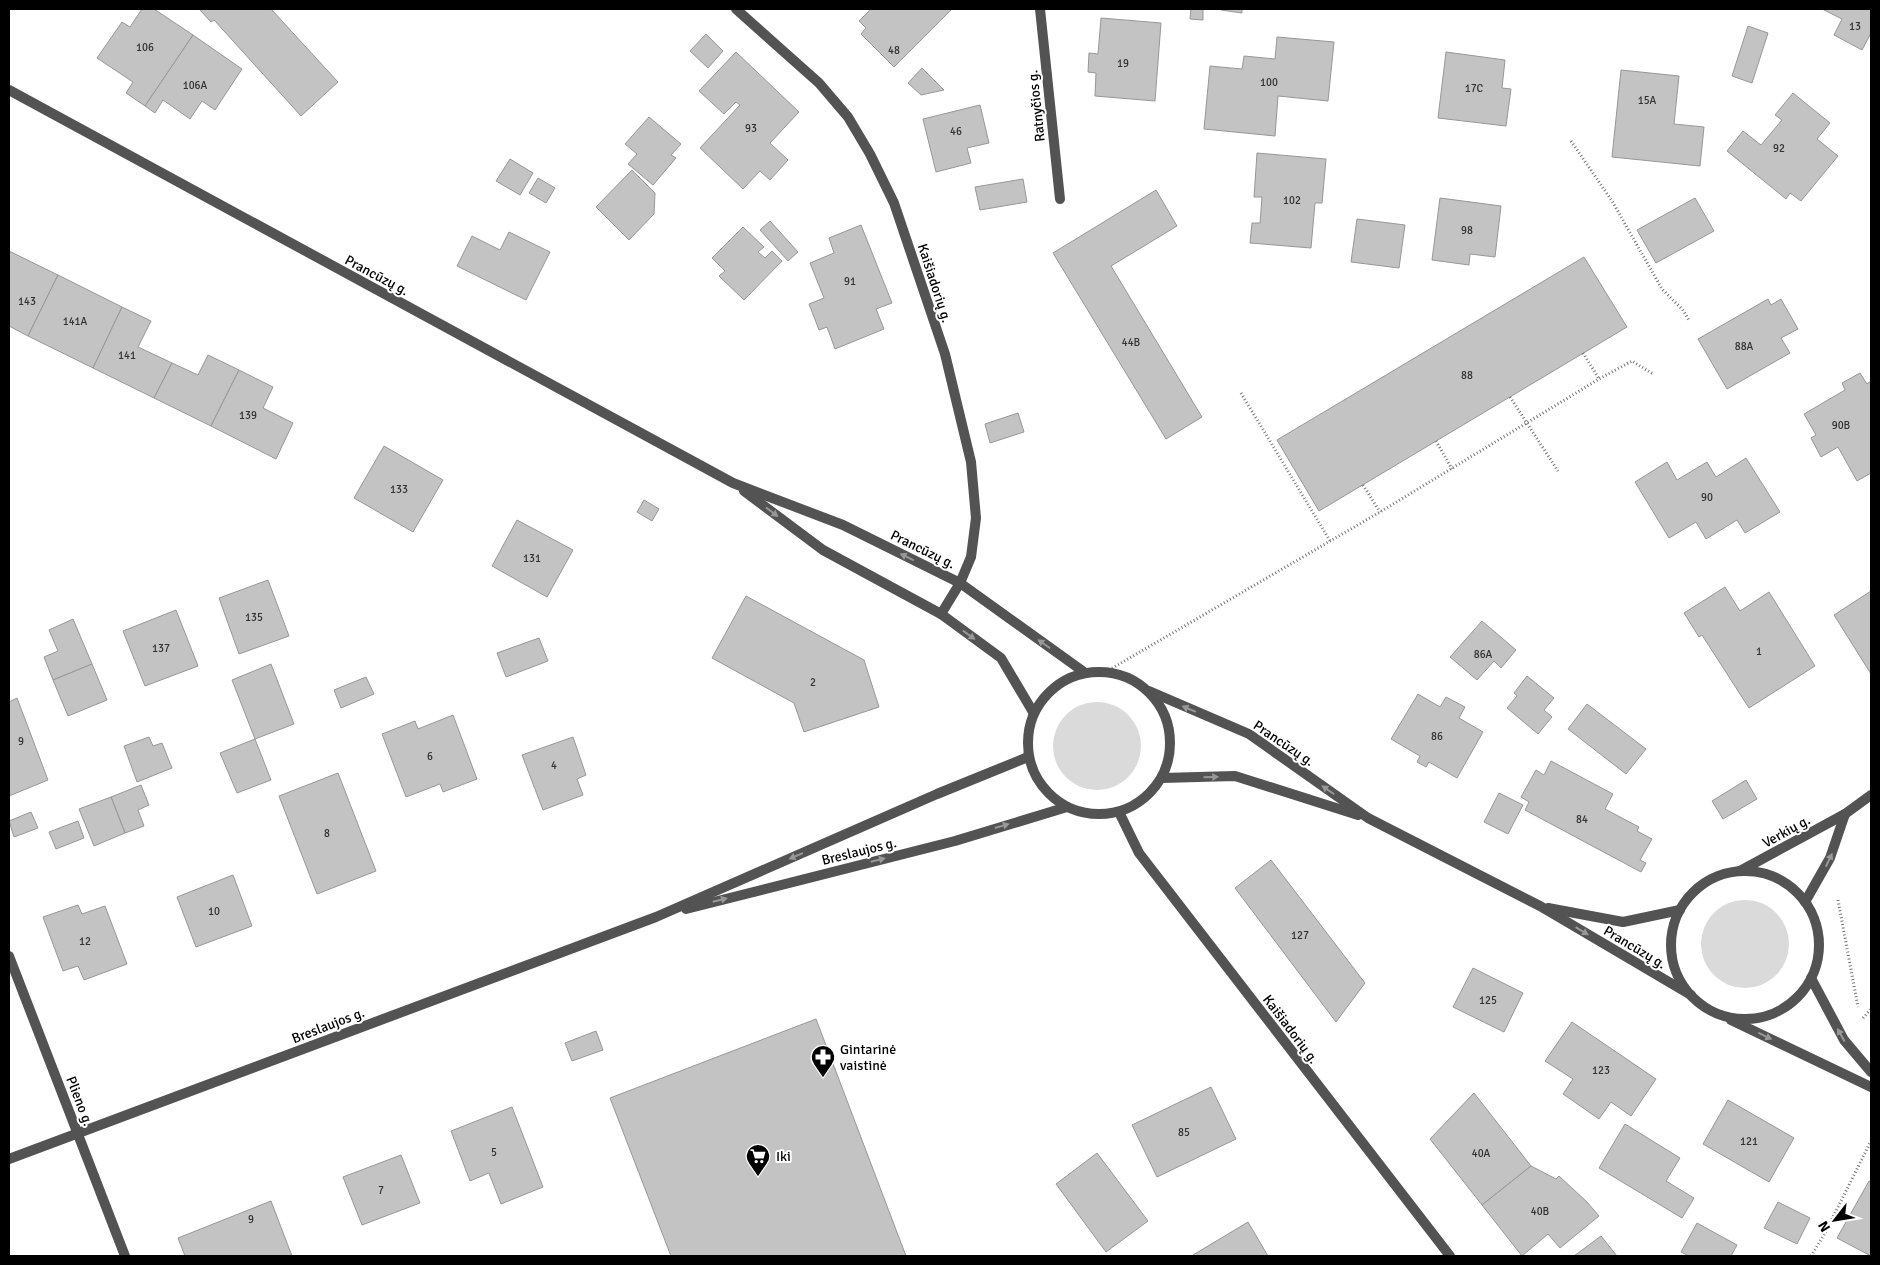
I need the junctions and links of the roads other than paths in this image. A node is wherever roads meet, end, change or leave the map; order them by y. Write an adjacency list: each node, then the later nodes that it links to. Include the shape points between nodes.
1 (736, 9): 6 (street, Kaišiadorių g., via 819,83 848,117 894,203 945,354 971,462 976,518 971,557)
2 (1040, 9): 4 (street, Ratnyčios g.)
3 (9, 90): 5 (street, Prancūzų g.)
4 (1060, 199)
5 (733, 483): 6 (street, Prancūzų g., one-way to 5, via 843,525); 7 (street, Prancūzų g., one-way to 7, via 824,550)
6 (960, 583): 7 (street, Kaišiadorių g.); 8 (street, Prancūzų g., one-way to 6)
7 (941, 614): 10 (street, Prancūzų g., one-way to 10, via 1002,658)
8 (1084, 672): 9 (street, via 1106,671 1130,677); 10 (street, via 1063,680 1046,694)
9 (1149, 692): 12 (street, via 1163,710 1170,733 1170,756); 17 (street, Prancūzų g., one-way to 9, via 1249,734)
10 (1033, 712): 11 (street, via 1028,734)
11 (1028, 757): 14 (street, via 1035,778 1049,795); 22 (street, Breslaujos g., one-way to 22)
12 (1162, 778): 15 (street, via 1136,805); 17 (street, Prancūzų g., one-way to 17, via 1235,776)
13 (1871, 795): 16 (street, Verkių g.)
14 (1067, 807): 15 (street, via 1092,814); 22 (street, Breslaujos g., one-way to 14, via 956,841)
15 (1118, 812): 32 (street, Kaišiadorių g., via 1139,853)
16 (1846, 814): 18 (street, Verkių g.); 19 (street, one-way to 16, via 1830,858)
17 (1368, 818): 20 (street, Prancūzų g.)
18 (1740, 872): 19 (street, via 1759,872 1777,878); 21 (street, via 1722,875 1705,883)
19 (1806, 902): 24 (street, via 1818,940 1818,959)
20 (1540, 906): 21 (street, Prancūzų g., via 1623,922); 25 (street, Prancūzų g., one-way to 25)
21 (1680, 910): 25 (street, via 1673,927 1671,946 1680,980)
22 (656, 917): 29 (street, Breslaujos g.)
23 (9, 956): 29 (street, Plieno g.)
24 (1811, 978): 26 (street, via 1799,996 1769,1015 1742,1019); 27 (street, one-way to 24, via 1844,1040)
25 (1691, 995): 26 (street)
26 (1721, 1015): 28 (street, one-way to 28)
27 (1871, 1072)
28 (1871, 1087)
29 (77, 1134): 30 (street, Breslaujos g.); 31 (street, Plieno g.)
30 (9, 1159)
31 (125, 1256)
32 (1450, 1256)

